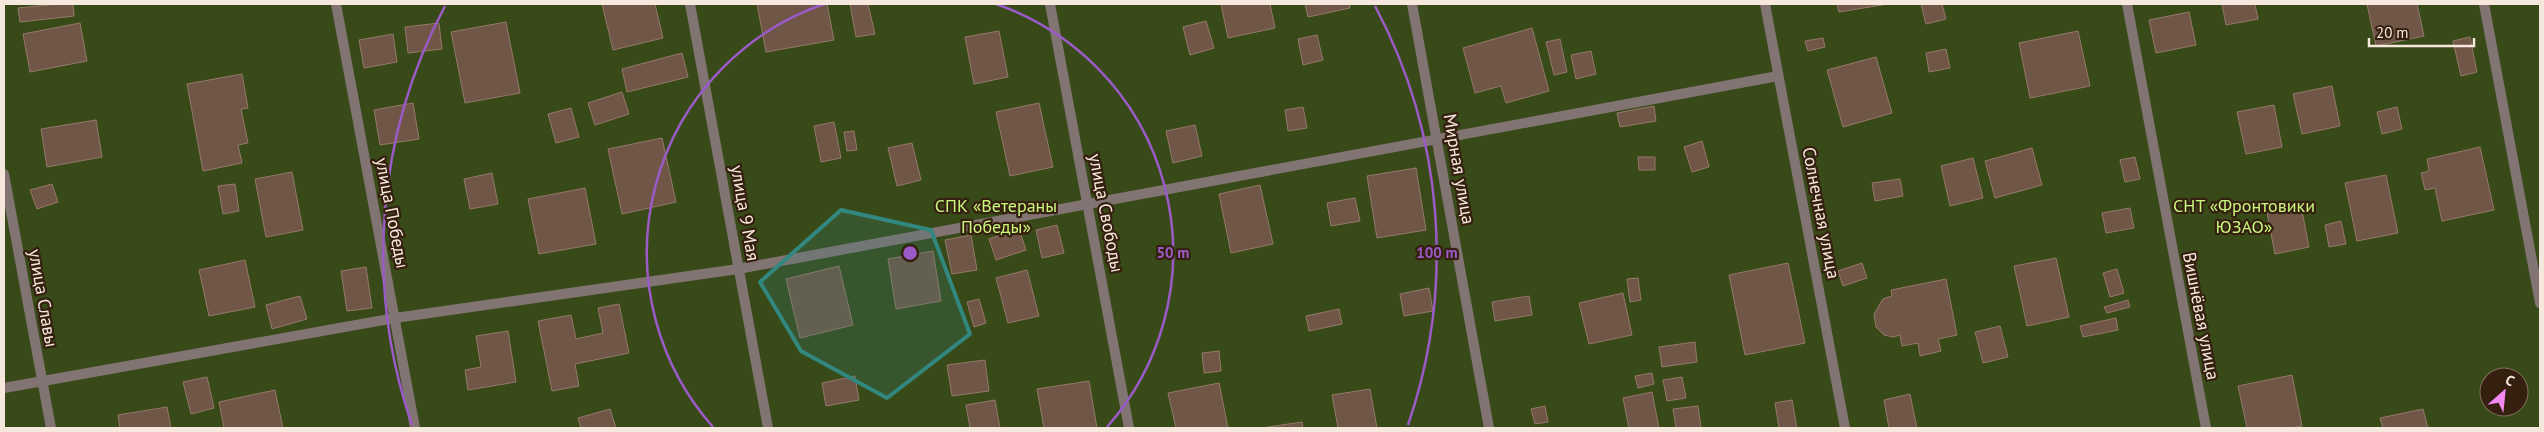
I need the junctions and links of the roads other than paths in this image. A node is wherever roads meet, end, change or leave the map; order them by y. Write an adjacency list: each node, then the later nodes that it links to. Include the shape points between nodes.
1 (336, 4): 14 (street, улица Победы)
2 (690, 4): 12 (street, улица 9 Мая)
3 (1050, 4): 11 (street, улица Свободы)
4 (1412, 4): 9 (street, Мирная улица)
5 (1765, 4): 8 (street, Солнечная улица)
6 (2127, 4): 23 (street, Вишнёвая улица)
7 (2484, 4): 13 (street)
8 (1778, 76): 9 (street); 22 (street, Солнечная улица)
9 (1436, 139): 11 (street); 21 (street, Мирная улица)
10 (4, 174): 15 (street, улица Славы)
11 (1088, 204): 12 (street); 20 (street, улица Свободы)
12 (738, 269): 14 (street); 19 (street, улица 9 Мая)
13 (2540, 303)
14 (395, 318): 15 (street); 18 (street, улица Победы)
15 (42, 381): 16 (street); 17 (street, улица Славы)
16 (4, 388)
17 (51, 428)
18 (415, 428)
19 (768, 428)
20 (1129, 428)
21 (1489, 428)
22 (1845, 428)
23 (2206, 428)

